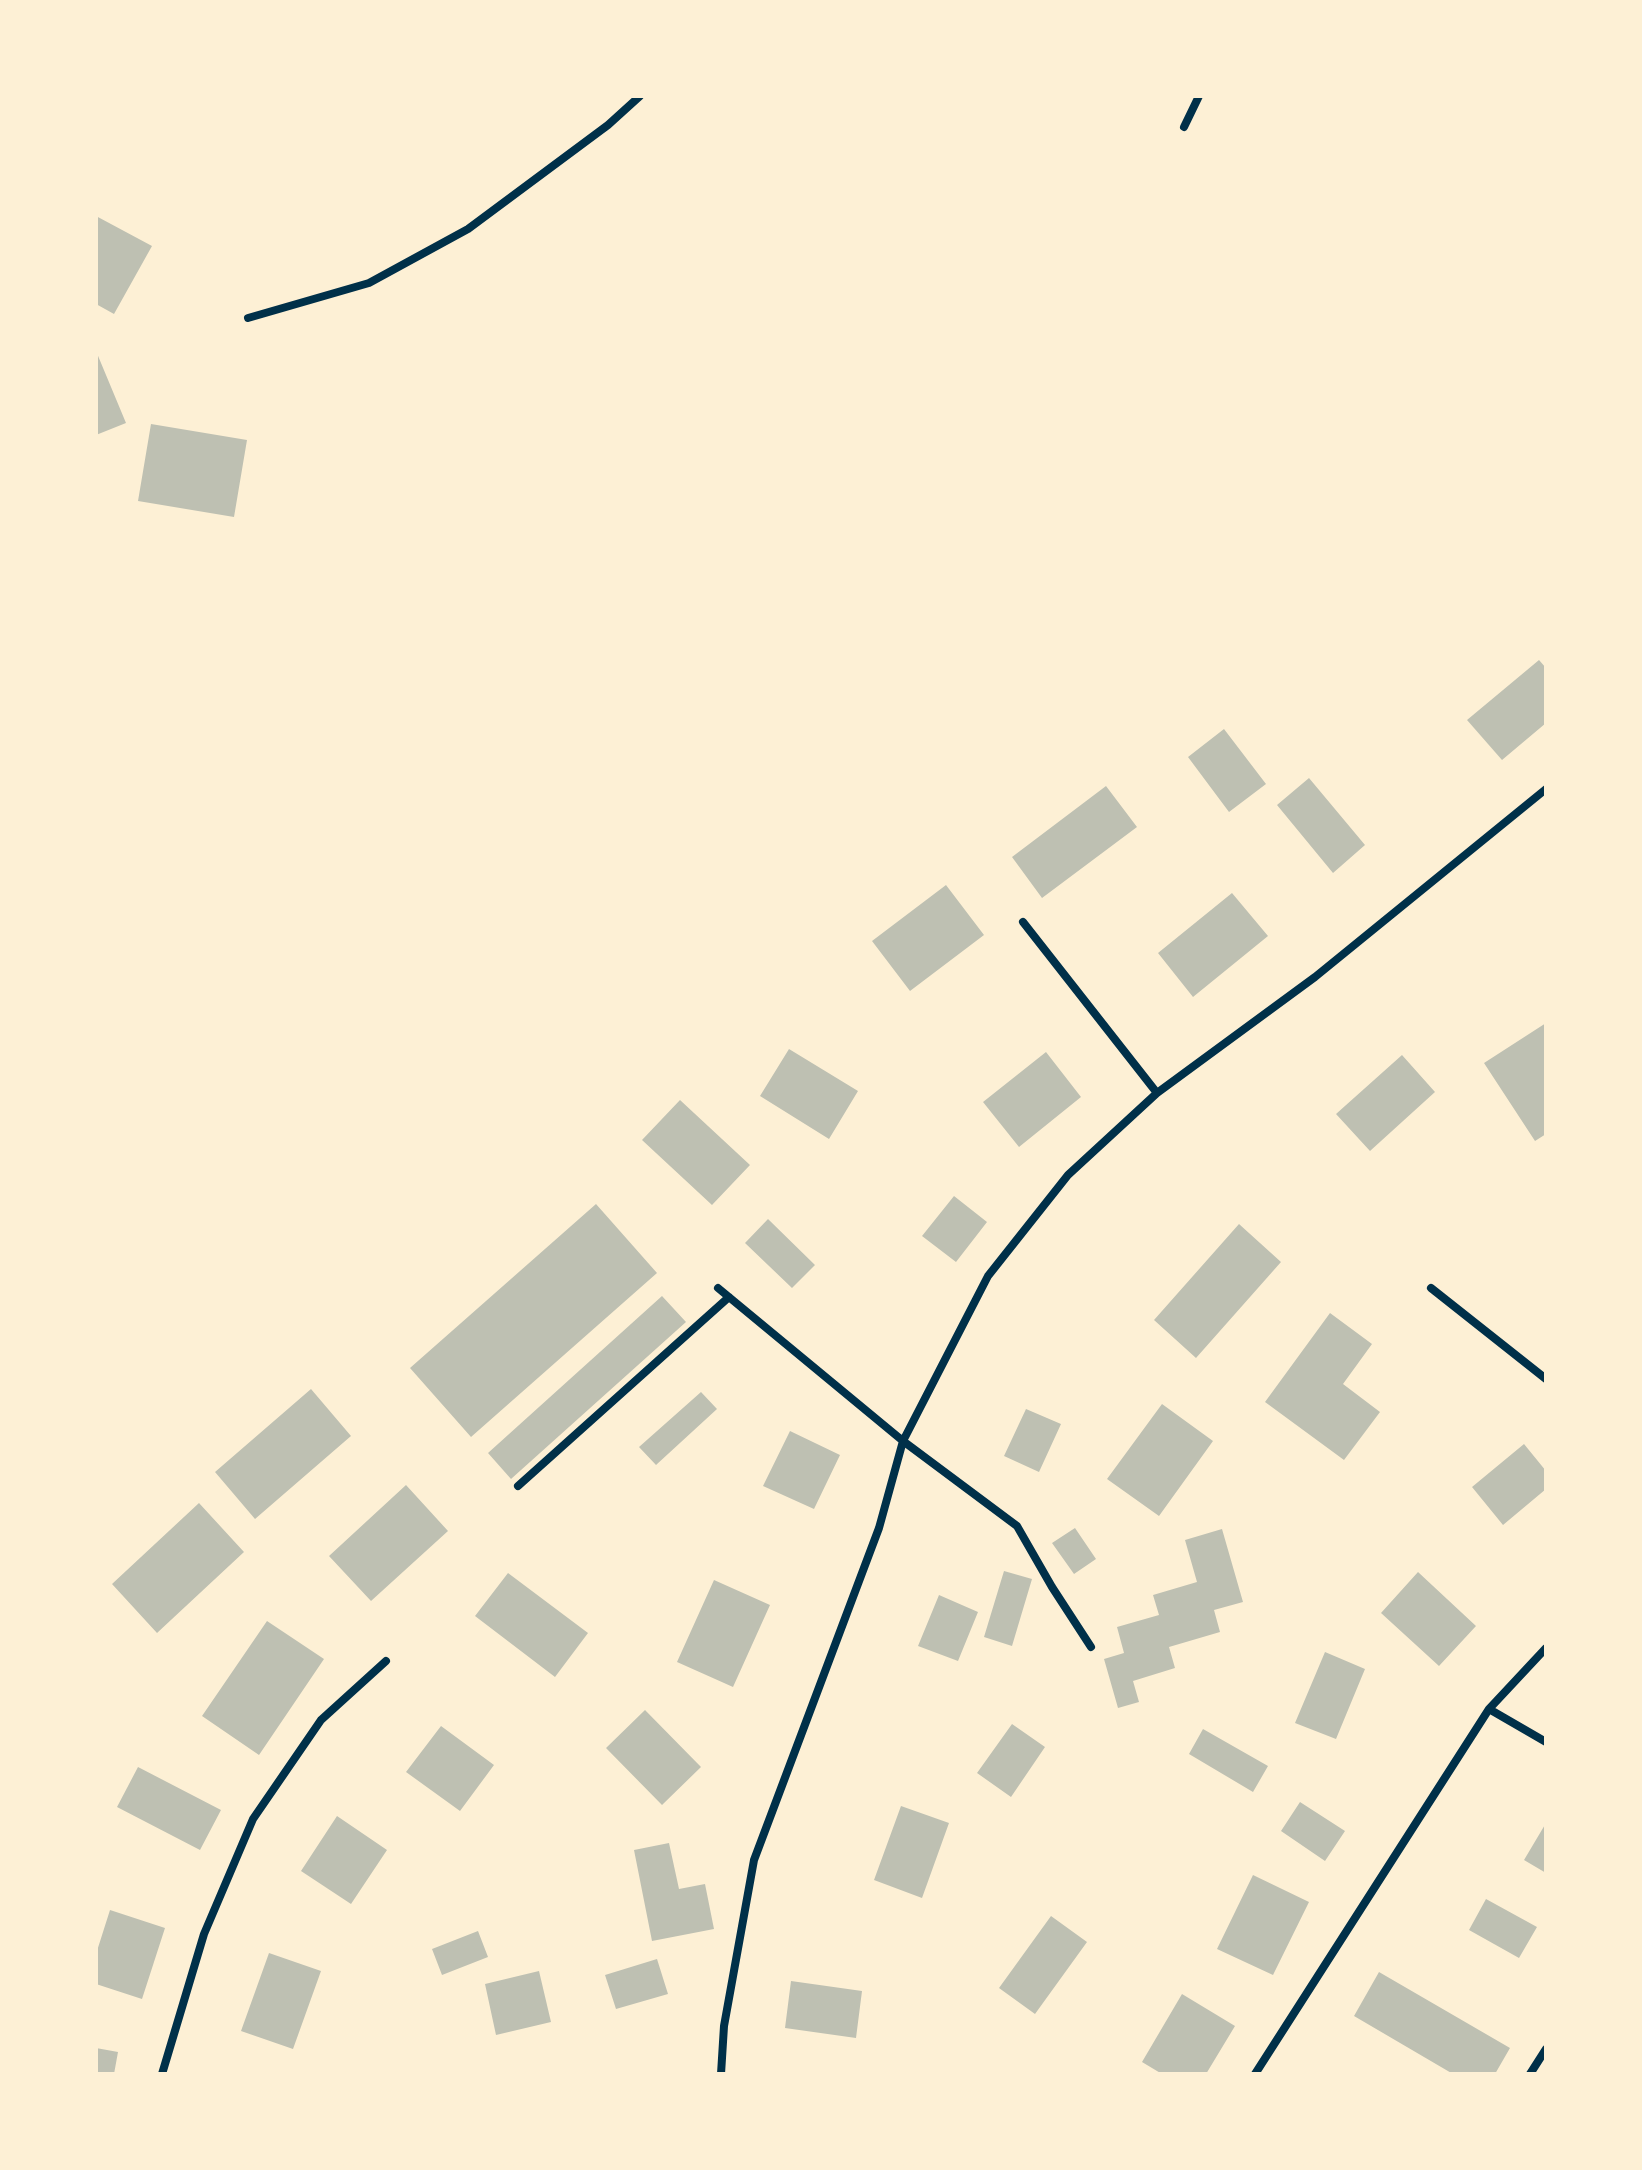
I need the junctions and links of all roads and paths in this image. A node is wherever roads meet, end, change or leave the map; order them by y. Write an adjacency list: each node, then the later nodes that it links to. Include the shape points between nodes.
1 (640, 96): 4 (street, via 468,229 369,283)
2 (1199, 96): 3 (street)
3 (1184, 127)
4 (248, 318)
5 (1546, 789): 7 (street, via 1315,977)
6 (1023, 922): 7 (street)
7 (1157, 1093): 12 (street, via 1068,1175 988,1276)
8 (718, 1288): 10 (street)
9 (1431, 1288): 11 (street)
10 (729, 1297): 12 (street); 13 (street)
11 (1546, 1379)
12 (903, 1441): 14 (street, via 1017,1526); 21 (street, via 879,1528 754,1860 724,2026)
13 (518, 1486)
14 (1091, 1647)
15 (1546, 1648): 17 (street)
16 (386, 1661): 20 (street, via 321,1720 253,1819 204,1934)
17 (1489, 1709): 18 (street); 22 (street)
18 (1546, 1742)
19 (1546, 2049): 23 (street)
20 (162, 2074)
21 (721, 2074)
22 (1255, 2074)
23 (1530, 2074)

